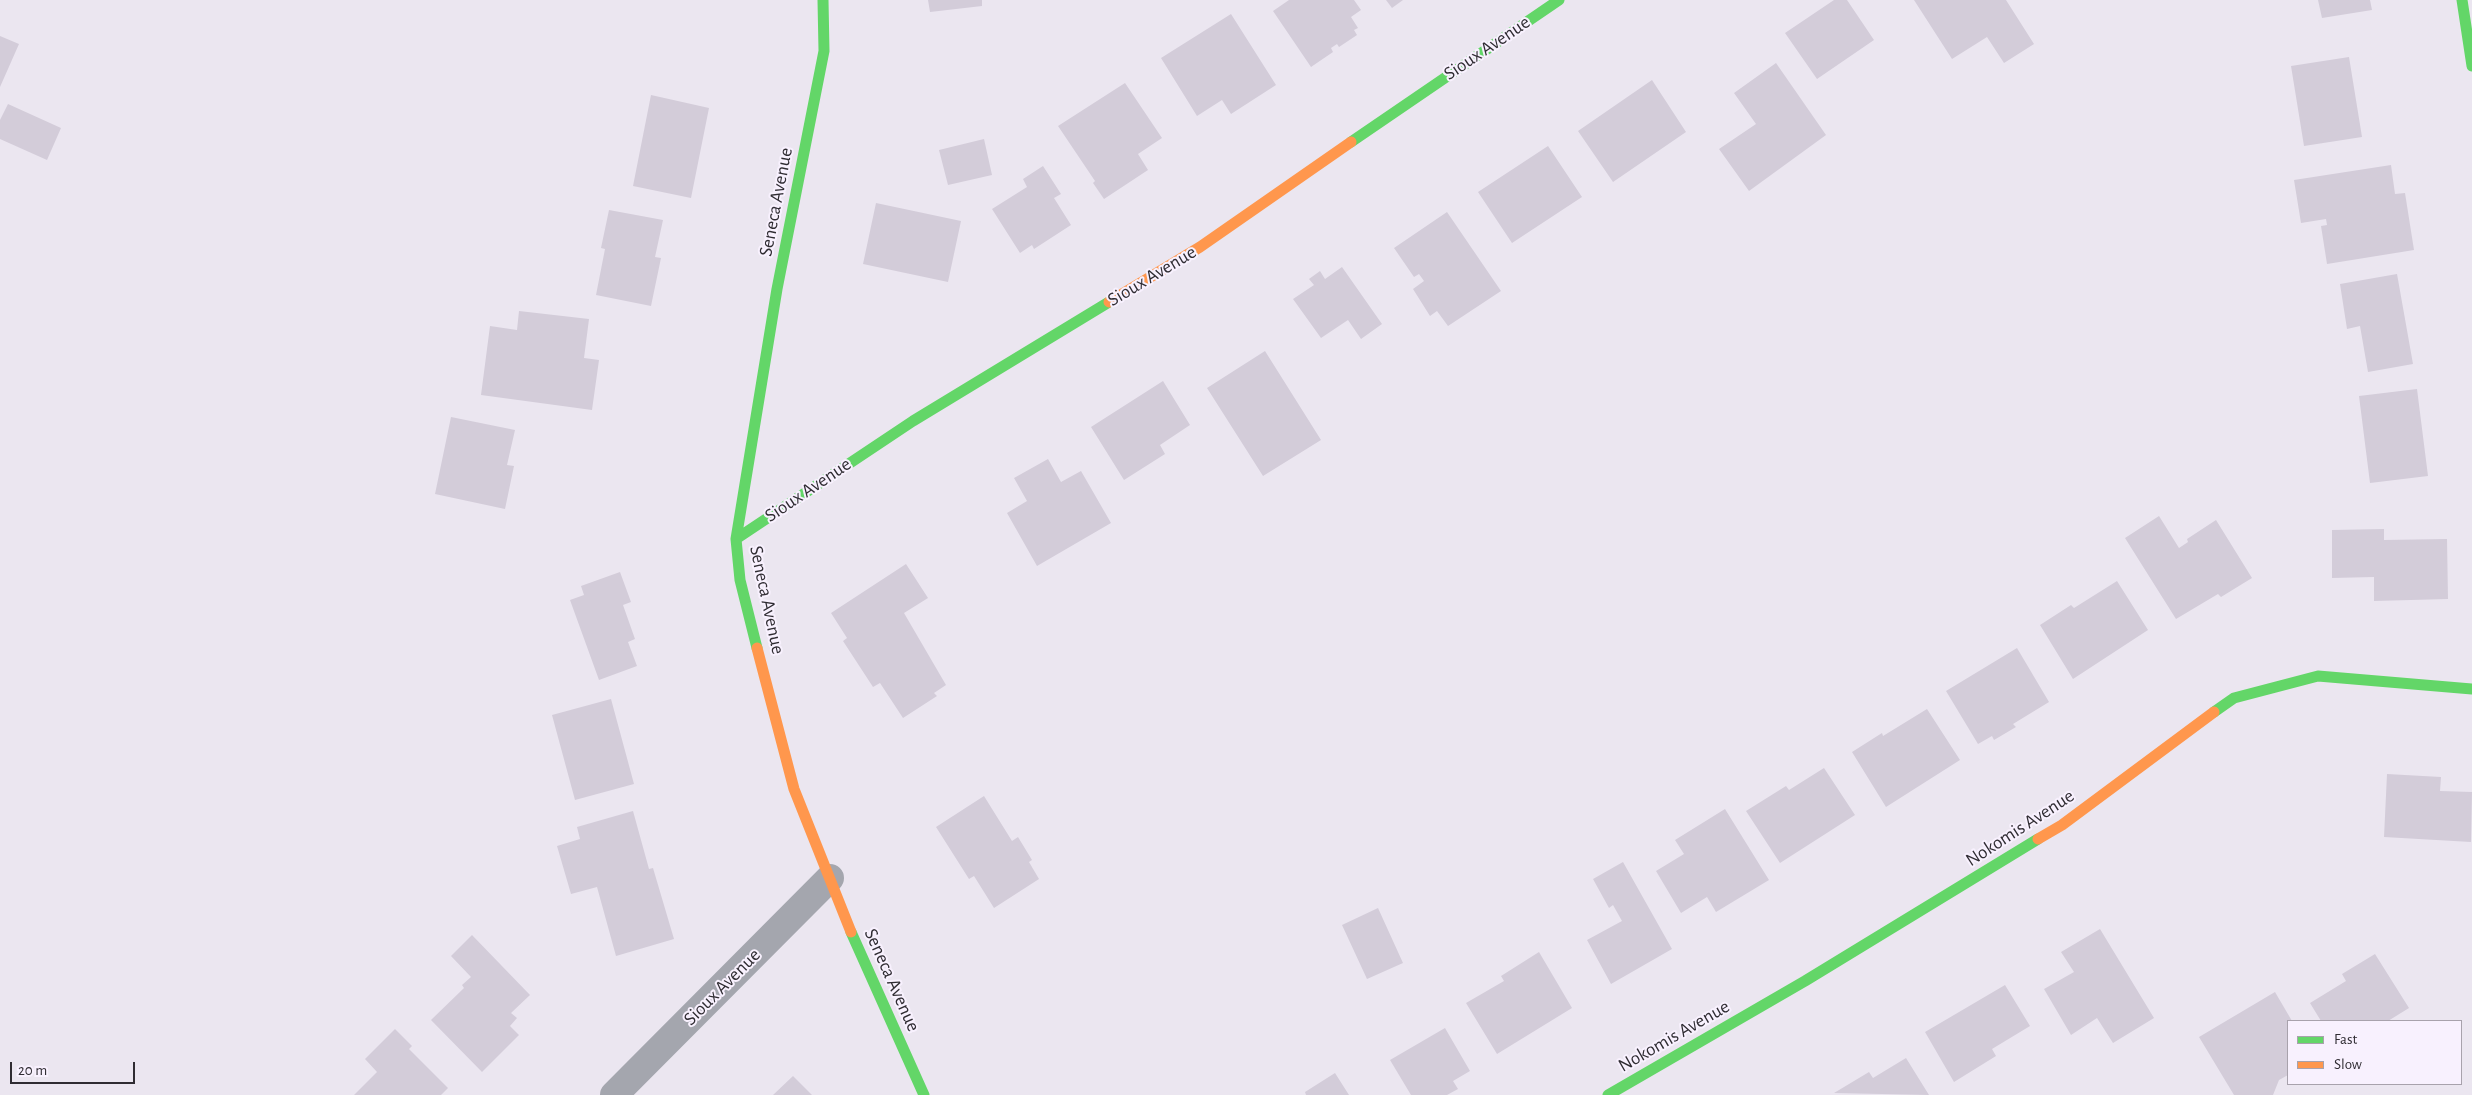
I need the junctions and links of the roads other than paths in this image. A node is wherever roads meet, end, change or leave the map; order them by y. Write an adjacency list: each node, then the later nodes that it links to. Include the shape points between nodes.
1 (823, 0): 5 (street, Seneca Avenue, via 824,51 777,289)
2 (1559, 0): 5 (street, Sioux Avenue, via 1200,247 913,421)
3 (2462, 0): 4 (street)
4 (2472, 66)
5 (736, 539): 7 (street, Seneca Avenue, via 740,580 794,789)
6 (2472, 689): 10 (street, Nokomis Avenue, via 2318,676 2234,698 2062,825 1805,981)
7 (830, 878): 8 (street, Sioux Avenue); 9 (street, Seneca Avenue)
8 (614, 1095)
9 (924, 1095)
10 (1608, 1095)

